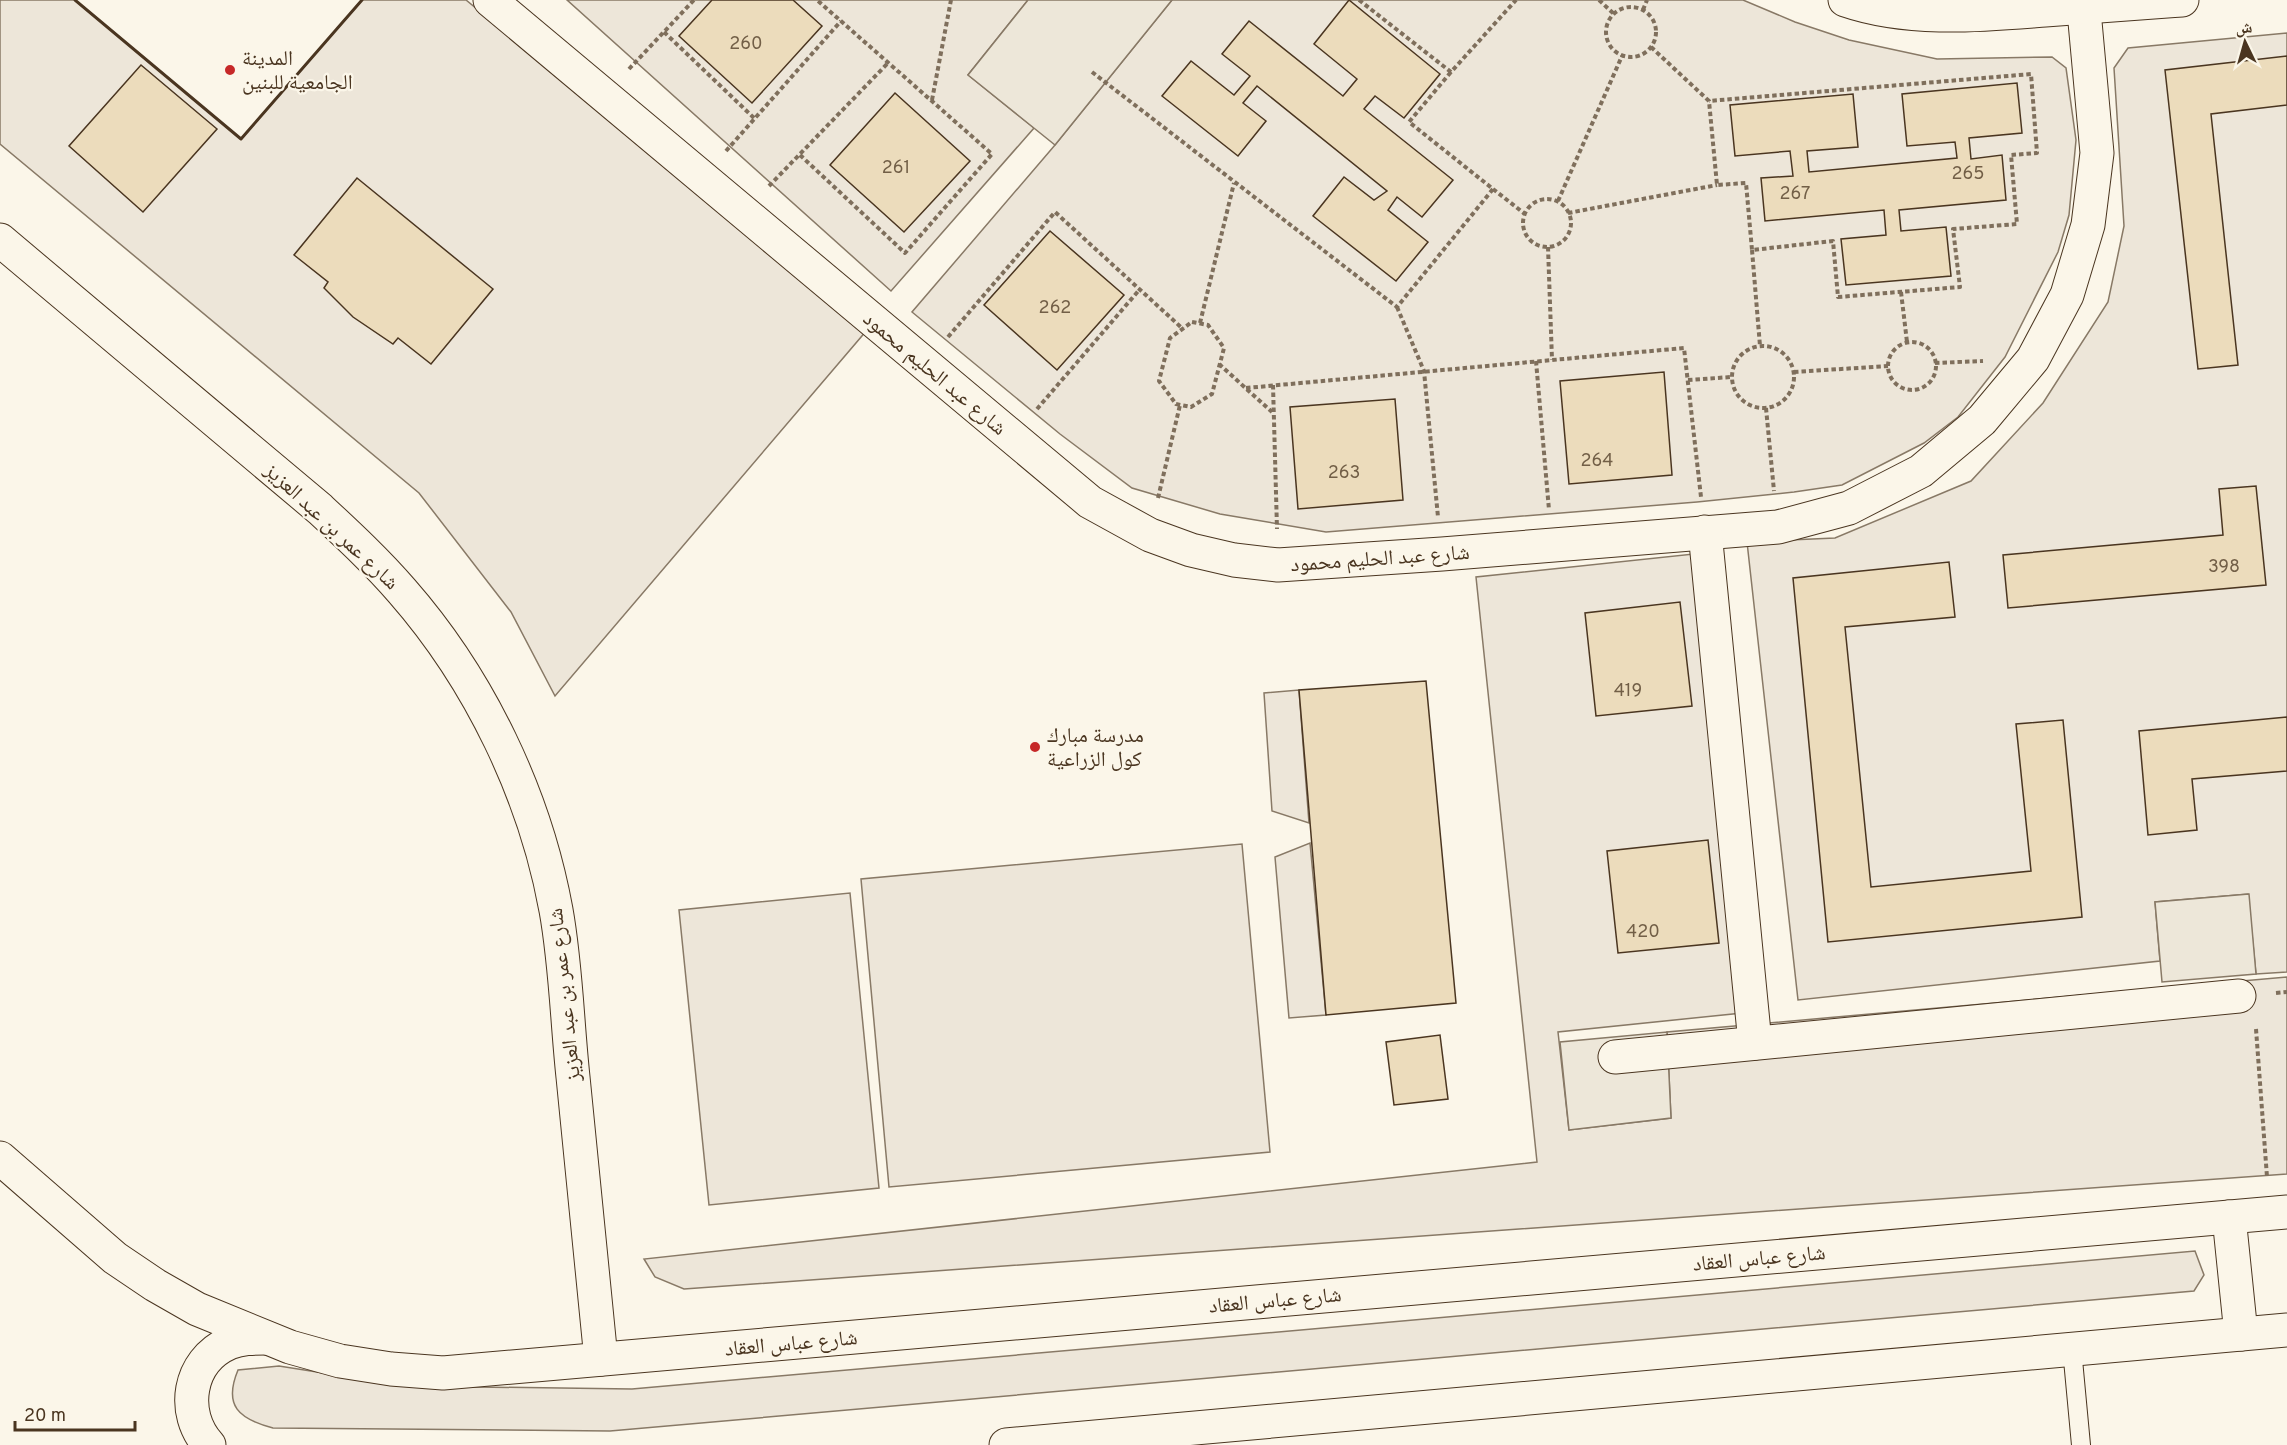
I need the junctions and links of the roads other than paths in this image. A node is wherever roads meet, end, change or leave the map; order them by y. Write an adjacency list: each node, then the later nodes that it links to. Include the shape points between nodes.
1 (490, 0): 6 (street, شارع عبد الحليم محمود, via 1089,502 1150,535 1191,550 1278,565)
2 (1845, 0): 4 (street, via 1923,15 1990,14)
3 (2182, 0): 4 (street)
4 (2083, 4): 6 (street, شارع عبد الحليم محمود, via 2097,153 2088,225 2067,295 2033,359 1982,420 1921,471 1849,508 1778,527)
5 (0, 240): 17 (street, شارع عمر بن عبد العزيز, via 364,549 432,629 472,688 522,794 542,851 556,909)
6 (1706, 532): 8 (street)
7 (2247, 1007): 8 (street)
8 (1755, 1043): 9 (street)
9 (1615, 1057)
10 (0, 1158): 15 (street, شارع عباس العقاد, via 115,1258 197,1309)
11 (2278, 1213): 12 (street, شارع عباس العقاد)
12 (2229, 1217): 14 (street); 17 (street, شارع عباس العقاد)
13 (2287, 1330): 14 (street)
14 (2241, 1334): 16 (street)
15 (266, 1338): 17 (street, شارع عباس العقاد, via 340,1361 443,1373); 18 (street, via 229,1343 213,1353 201,1368 190,1404 194,1421)
16 (2072, 1349): 19 (street); 20 (lane)
17 (601, 1359)
18 (209, 1445)
19 (1006, 1445)
20 (2081, 1445)

